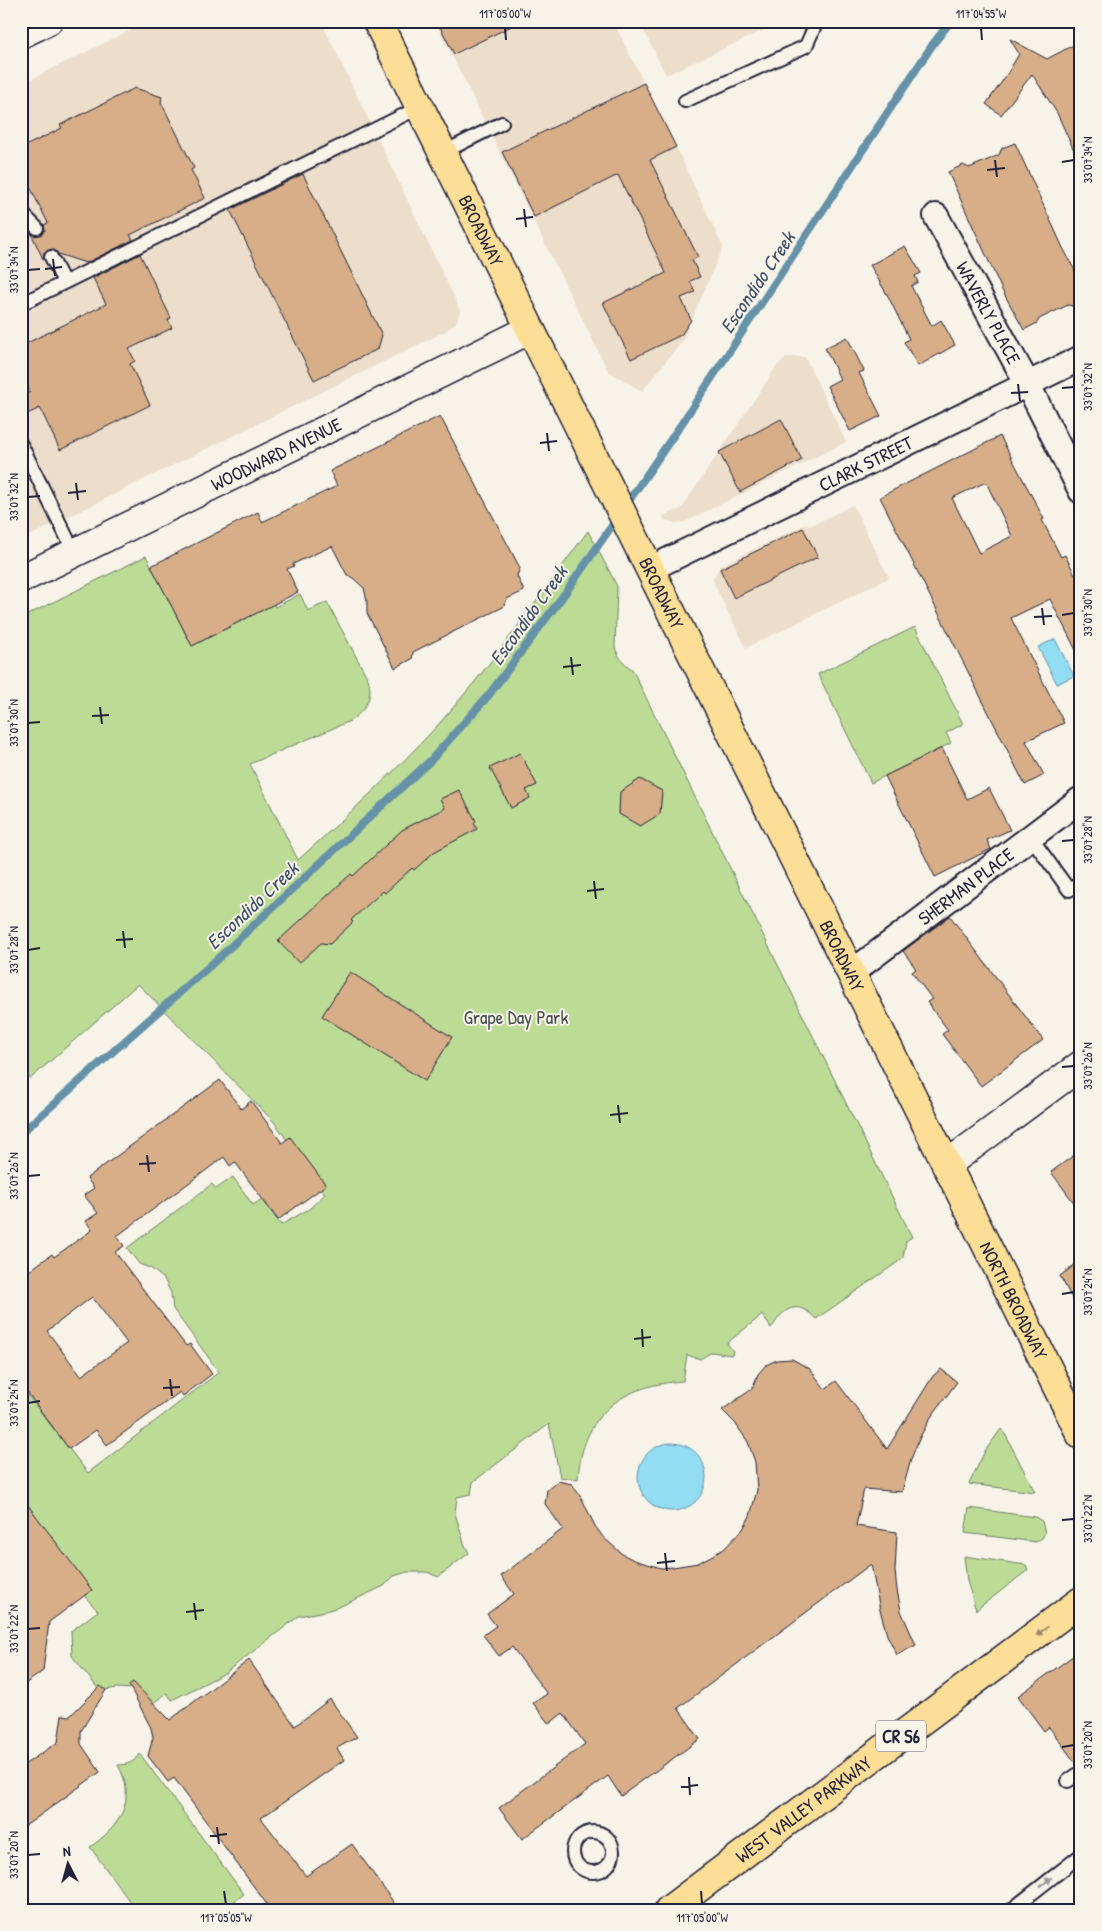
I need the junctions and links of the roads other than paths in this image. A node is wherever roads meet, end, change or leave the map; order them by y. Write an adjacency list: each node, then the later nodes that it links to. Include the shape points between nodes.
1 (48, 21): 4 (street)
2 (377, 21): 6 (main road, BROADWAY)
3 (817, 21): 5 (lane, via 806,46)
4 (21, 34)
5 (685, 101)
6 (420, 107): 8 (main road, BROADWAY); 13 (lane)
7 (502, 123): 8 (lane)
8 (442, 153): 15 (main road, BROADWAY)
9 (21, 212): 11 (lane)
10 (936, 216): 17 (street, WAVERLY PLACE)
11 (37, 228)
12 (51, 257): 13 (lane)
13 (64, 282): 14 (lane)
14 (21, 304)
15 (529, 330): 20 (street, WOODWARD AVENUE); 21 (main road, BROADWAY)
16 (1081, 358): 17 (street, CLARK STREET)
17 (1028, 385): 19 (street, WAVERLY PLACE); 21 (street, CLARK STREET)
18 (21, 444): 20 (lane)
19 (1081, 491)
20 (74, 552): 22 (street, WOODWARD AVENUE)
21 (650, 569): 26 (main road, BROADWAY)
22 (21, 579)
23 (1081, 798): 24 (street, SHERMAN PLACE)
24 (1030, 836): 25 (lane, via 1070,890); 26 (street, SHERMAN PLACE)
25 (1081, 883)
26 (851, 973): 28 (main road, BROADWAY)
27 (1081, 1065): 28 (street)
28 (946, 1165): 29 (main road, NORTH BROADWAY)
29 (1081, 1435)
30 (1081, 1601): 34 (main road, WEST VALLEY PARKWAY / CR S6, one-way to 34)
31 (1081, 1772): 32 (lane)
32 (1068, 1781)
33 (1081, 1855): 35 (lane, one-way to 33)
34 (669, 1910)
35 (1011, 1910)

